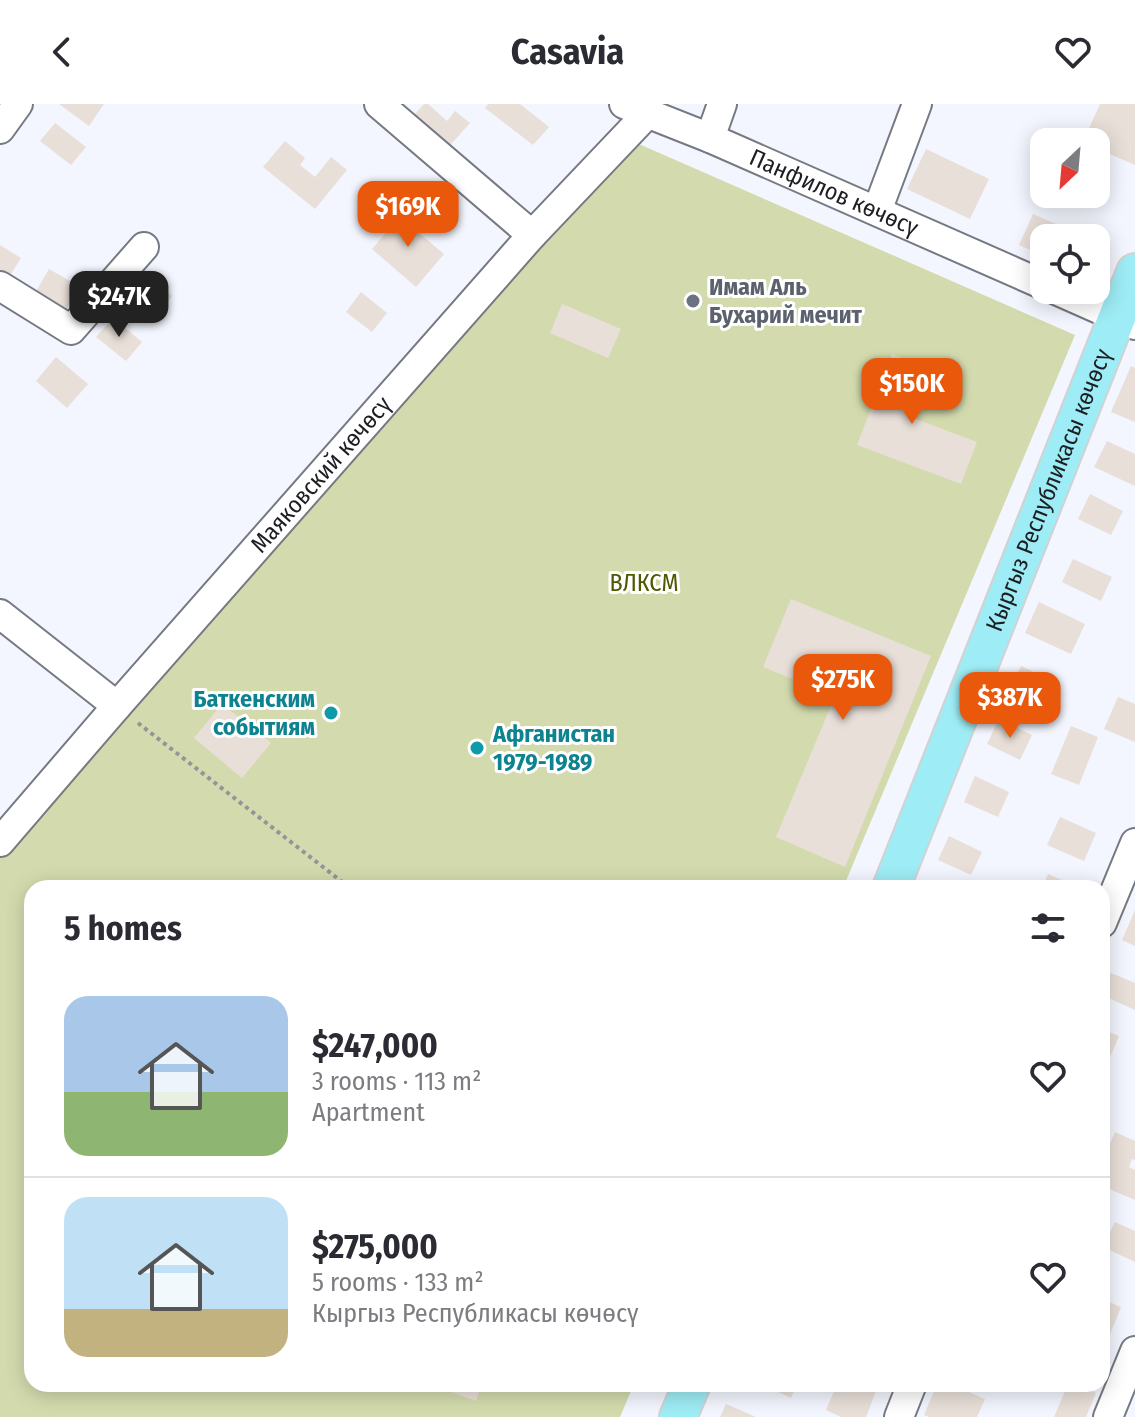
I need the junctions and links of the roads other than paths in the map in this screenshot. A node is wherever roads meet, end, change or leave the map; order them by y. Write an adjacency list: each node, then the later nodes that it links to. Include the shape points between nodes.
1 (18, 104): 6 (street)
2 (379, 104): 9 (street)
3 (722, 104): 7 (street)
4 (917, 104): 8 (street)
5 (635, 109): 7 (street, Панфилов көчөсү); 9 (street, Маяковский көчөсү)
6 (0, 129)
7 (710, 138): 8 (street, Панфилов көчөсү)
8 (877, 211): 12 (street, Панфилов көчөсү)
9 (532, 235): 17 (street, Маяковский көчөсү)
10 (144, 247): 13 (street, via 71,330)
11 (1135, 272): 15 (main road, Кыргыз Республикасы көчөсү)
12 (1030, 279)
13 (0, 286)
14 (1088, 304): 15 (street)
15 (1126, 321): 20 (main road, Кыргыз Республикасы көчөсү)
16 (0, 614): 17 (street)
17 (117, 706): 18 (street, Маяковский көчөсү)
18 (0, 842)
19 (1135, 843): 21 (street)
20 (894, 880)
21 (1110, 904)
22 (1135, 1351): 23 (street)
23 (1120, 1378): 28 (street)
24 (689, 1392): 26 (main road)
25 (909, 1392): 27 (street)
26 (678, 1417)
27 (899, 1417)
28 (1108, 1417)

